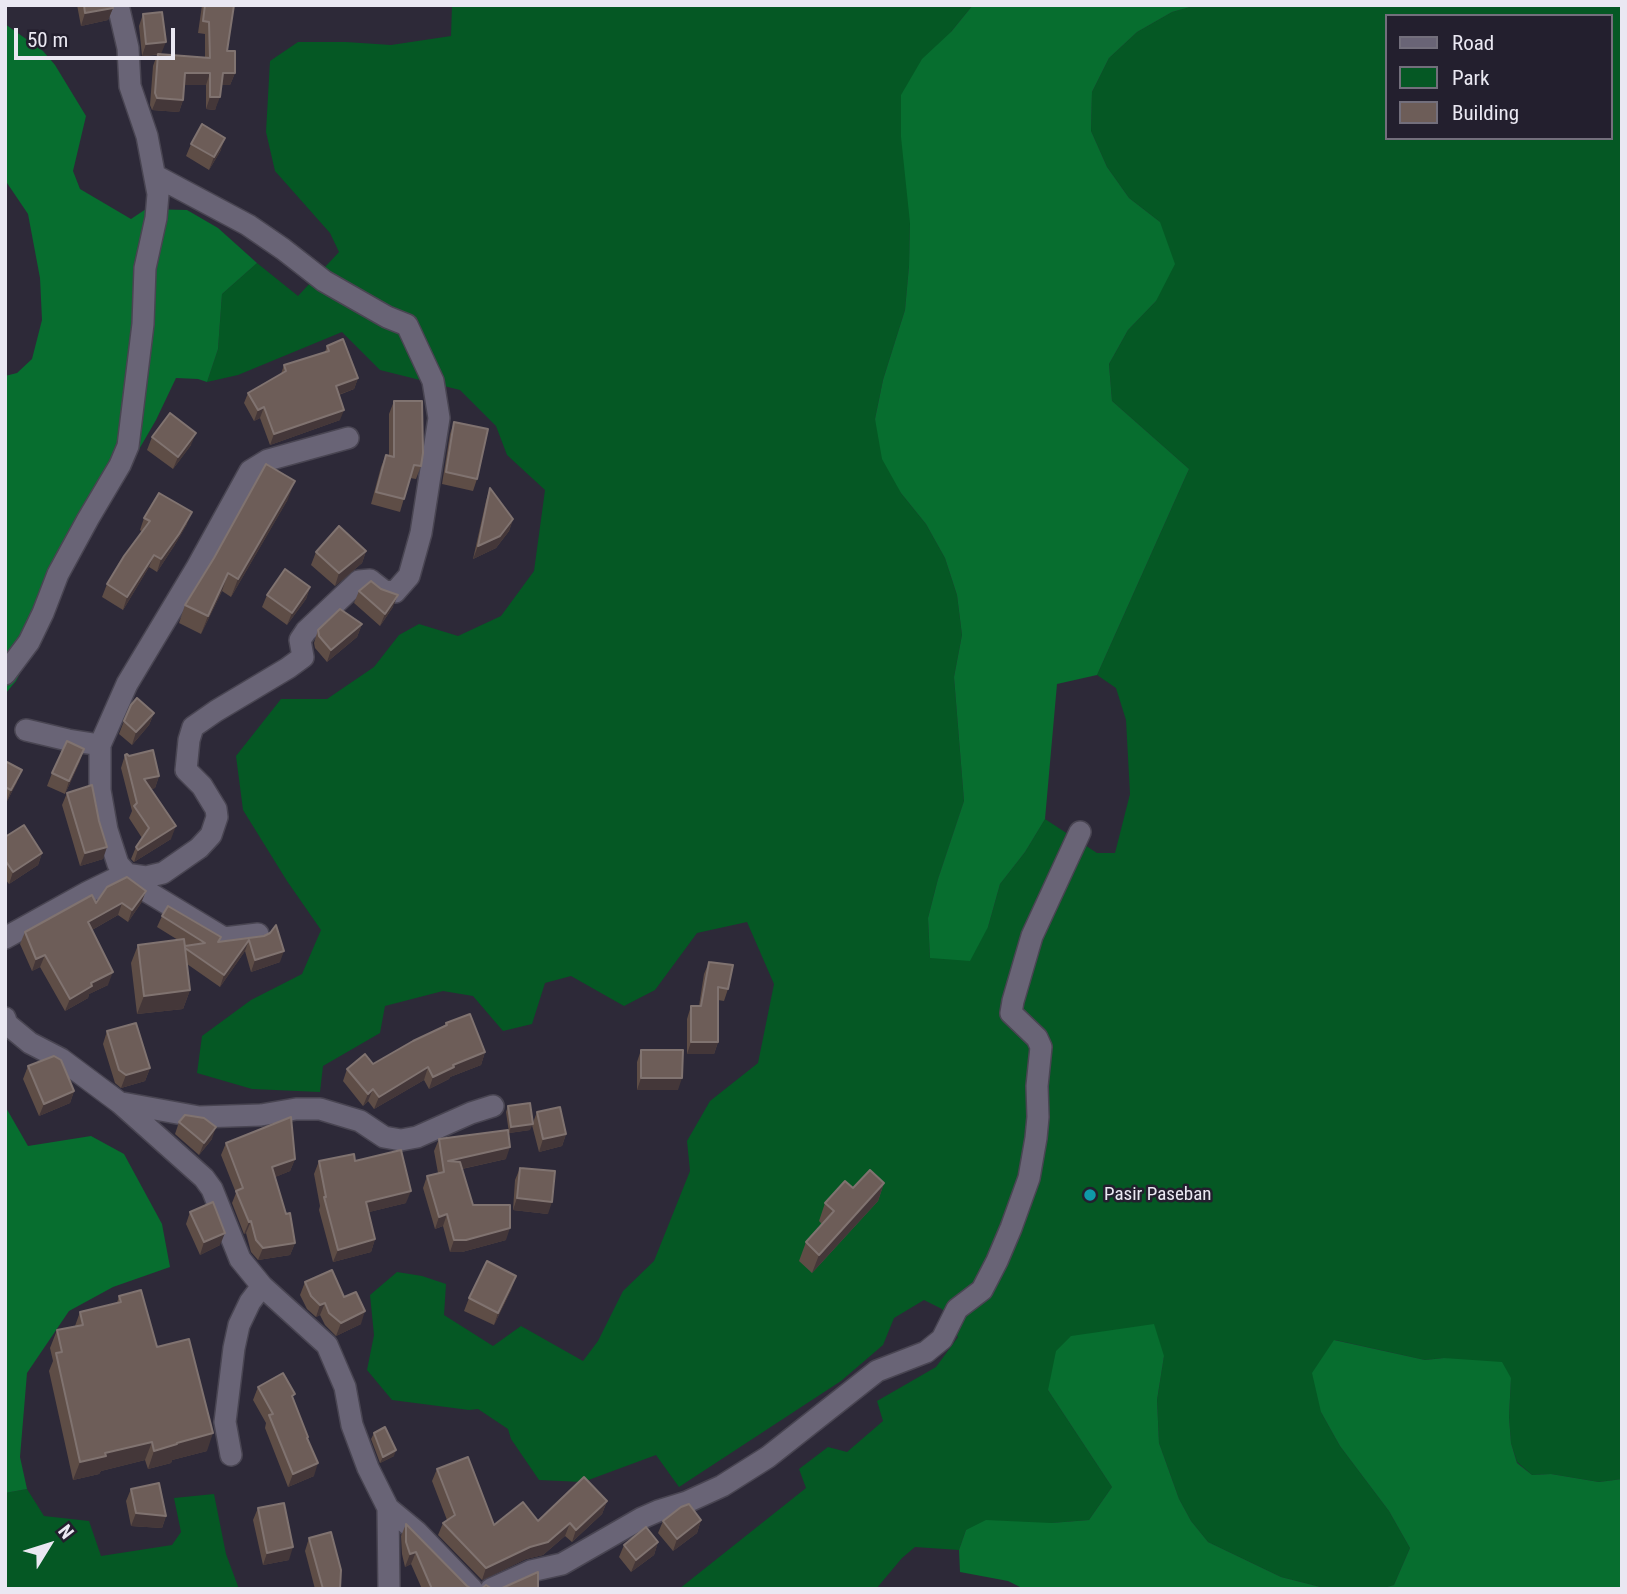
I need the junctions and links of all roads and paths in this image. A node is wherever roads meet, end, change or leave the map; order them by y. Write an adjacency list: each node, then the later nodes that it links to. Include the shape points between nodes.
1 (118, 5): 2 (street, via 128,48 130,86)
2 (156, 176): 4 (street, via 156,218 145,268 128,446 58,574 29,642); 8 (street, via 248,225 324,281 407,325 433,381 439,418 421,533 409,576 395,592 384,591 370,580 359,582 306,631 300,640 303,657 193,727 186,770 216,809 211,835 163,873 146,877)
3 (348, 438): 6 (street, via 268,460 250,471 127,684)
4 (5, 674)
5 (26, 730): 6 (street)
6 (100, 745): 8 (street, via 100,790 107,830)
7 (1080, 832): 19 (street, via 1032,936 1013,1001 1011,1013 1041,1047 1036,1139 1029,1178 982,1290 957,1309 942,1339 926,1352 877,1371 768,1457 722,1486 642,1518 562,1564 531,1571)
8 (125, 874): 9 (street, via 224,938); 10 (street)
9 (258, 934)
10 (5, 938)
11 (5, 1018): 12 (street, via 30,1042)
12 (120, 1103): 13 (street, via 199,1117 320,1109 401,1140 417,1138); 14 (street, via 204,1178 240,1259)
13 (493, 1106)
14 (262, 1286): 15 (street, via 239,1325 234,1348 225,1422); 16 (street, via 327,1345 345,1387 352,1425 368,1468)
15 (231, 1455)
16 (388, 1508): 17 (street); 18 (street)
17 (389, 1589)
18 (472, 1589)
19 (491, 1589)

